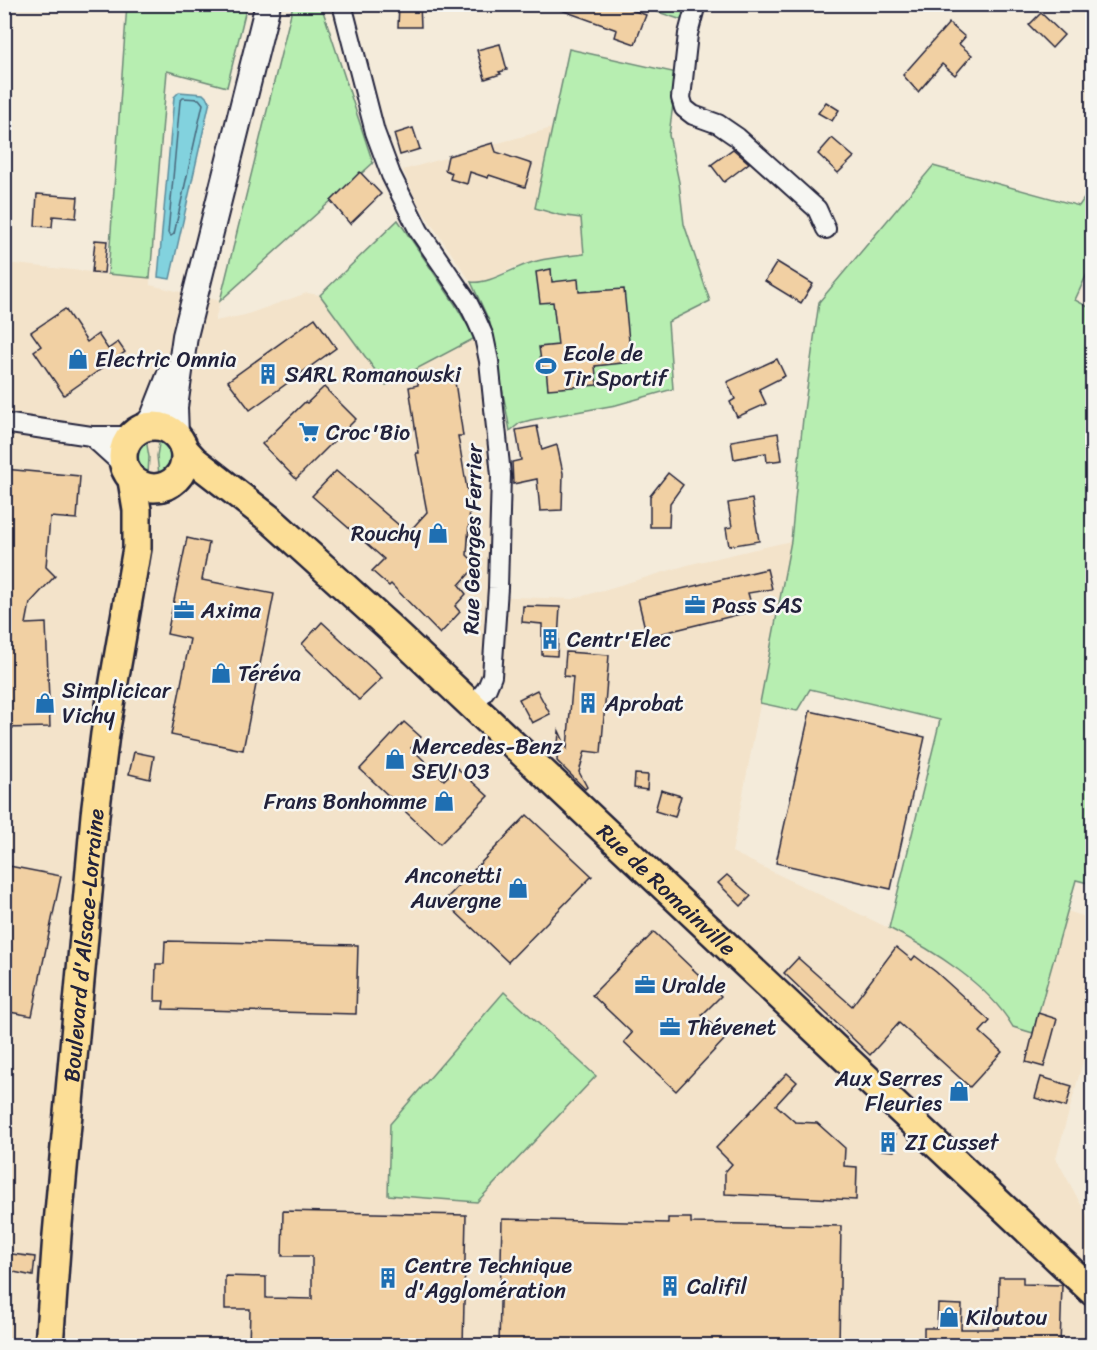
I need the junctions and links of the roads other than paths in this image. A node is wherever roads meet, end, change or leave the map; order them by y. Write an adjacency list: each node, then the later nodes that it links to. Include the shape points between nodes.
1 (268, 4): 5 (street)
2 (342, 4): 14 (street, Rue Georges Ferrier, via 375,132 392,175 419,231 467,301 484,337 489,361 501,475 499,566 492,676)
3 (696, 4): 4 (street, via 688,34 681,98 684,108 737,137 817,209)
4 (826, 229)
5 (186, 331): 7 (street, via 153,417); 9 (street, via 175,407)
6 (4, 423): 8 (street)
7 (138, 432): 8 (street); 9 (main road, via 161,427); 10 (main road, via 124,450)
8 (90, 436): 10 (street)
9 (180, 442): 11 (main road, via 184,465); 12 (main road, Rue de Romainville, via 195,461)
10 (128, 473): 11 (main road, via 147,488); 13 (main road, Boulevard d'Alsace-Lorraine, via 137,510)
11 (170, 483): 12 (main road, Rue de Romainville); 13 (main road, Boulevard d'Alsace-Lorraine)
12 (237, 495): 14 (main road, Rue de Romainville, via 271,520)
13 (137, 548): 16 (main road, Boulevard d'Alsace-Lorraine, via 95,815)
14 (473, 706): 15 (main road, Rue de Romainville)
15 (1092, 1291)
16 (49, 1346)

